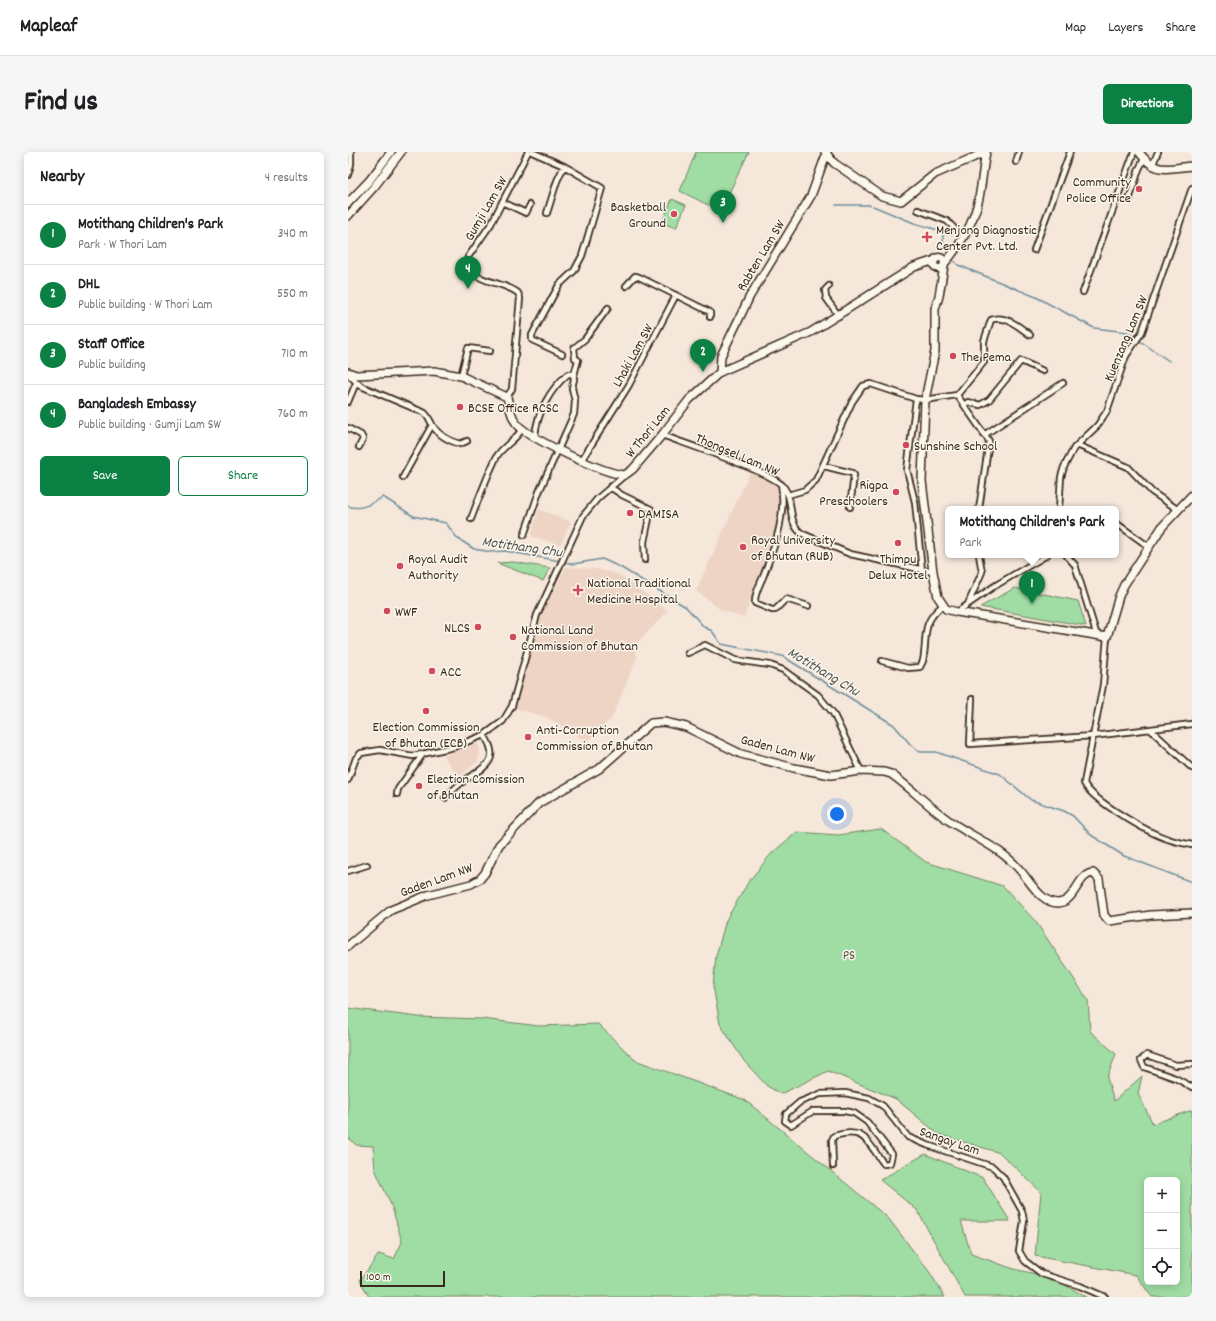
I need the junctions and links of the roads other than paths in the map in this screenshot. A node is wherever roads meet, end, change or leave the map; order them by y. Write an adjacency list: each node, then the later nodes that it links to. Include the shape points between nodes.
1 (351, 152): 18 (street)
2 (391, 152): 20 (main road)
3 (401, 152): 26 (main road)
4 (528, 152): 22 (street, Gumji Lam SW)
5 (532, 152): 15 (street)
6 (986, 152): 12 (main road, via 935,174 902,201 882,196 834,163); 27 (main road, via 979,199)
7 (1019, 152): 14 (street)
8 (1070, 152): 28 (street)
9 (1134, 152): 32 (street)
10 (1139, 152): 13 (main road)
11 (1158, 152): 16 (street)
12 (826, 153): 41 (main road, Rabten Lam SW, via 811,196 750,296 721,356)
13 (1144, 159): 16 (main road); 21 (street)
14 (1016, 162)
15 (564, 166): 25 (street); 39 (street, via 602,188 582,256 574,271 559,285 532,335 532,340)
16 (1152, 166): 17 (main road, via 1165,169)
17 (1192, 166)
18 (348, 175)
19 (1192, 188): 60 (street, Kuenzang Lam SW, via 1142,332 1126,356 1103,418)
20 (349, 199)
21 (1129, 200)
22 (502, 202): 23 (street, via 526,213); 48 (street, Gumji Lam SW, via 468,258 467,267 481,278 518,293 520,298 512,389)
23 (530, 205)
24 (918, 210): 27 (street, via 947,221)
25 (547, 213)
26 (348, 216)
27 (965, 235): 29 (main road)
28 (1034, 250)
29 (939, 264): 35 (main road, W Thori Lam, via 914,267); 50 (main road, via 942,284 935,309 935,351)
30 (626, 286): 33 (street, via 635,276)
31 (829, 286): 35 (street, via 825,290 825,295)
32 (1083, 292)
33 (676, 295): 36 (street, via 710,312); 63 (street, Lhaki Lam SW, via 629,385)
34 (608, 308): 43 (street, via 584,340 574,348 574,358 578,360)
35 (838, 316): 41 (main road, W Thori Lam, via 786,344)
36 (710, 317)
37 (1030, 334): 47 (street, via 1004,319 991,320 984,341 984,362)
38 (490, 351): 44 (street, via 468,348)
39 (562, 354)
40 (1043, 371): 52 (street, via 1021,361 989,400 980,405 968,402)
41 (720, 372): 56 (main road, W Thori Lam, via 689,400)
42 (348, 373): 44 (main road, via 356,375 434,370); 45 (street)
43 (574, 375): 58 (street, via 568,374 552,392 539,416); 62 (street, via 574,414)
44 (461, 376): 48 (main road)
45 (356, 383): 51 (street); 53 (street, via 425,412)
46 (1063, 383): 57 (street)
47 (957, 395): 50 (street); 52 (street)
48 (507, 397): 55 (main road, W Thori Lam, via 512,417)
49 (916, 399): 50 (street); 64 (street, via 871,384 863,386 852,402); 83 (street, via 907,470 915,502)
50 (925, 400): 84 (main road, via 922,481)
51 (348, 402)
52 (964, 405): 57 (street)
53 (432, 425): 59 (street, via 437,432 453,442 460,444); 66 (street)
54 (348, 428): 61 (street, via 361,435 363,439)
55 (522, 429): 58 (main road, W Thori Lam); 75 (street, via 498,455)
56 (662, 435): 65 (main road, W Thori Lam); 67 (street, Thongsel Lam NW, via 738,464)
57 (984, 435): 71 (street, via 989,441)
58 (535, 436): 62 (main road, W Thori Lam)
59 (467, 441)
60 (1077, 445): 72 (street, Kuenzang Lam SW, via 1061,477); 74 (street, via 1128,466 1152,492)
61 (359, 447)
62 (558, 449): 63 (main road, W Thori Lam); 77 (street)
63 (581, 461): 65 (main road, W Thori Lam, via 616,475)
64 (824, 466): 69 (street, via 810,487); 73 (street, via 854,475)
65 (625, 475): 68 (street)
66 (403, 477)
67 (781, 484): 69 (street, Thongsel Lam NW); 87 (street, via 784,500 782,514 775,544 755,603 772,610 786,599)
68 (610, 487): 82 (street, via 622,496 651,509 644,542); 96 (street, via 587,509 537,615 510,711 499,726)
69 (788, 494): 83 (street, Thongsel Lam NW, via 797,531 850,554)
70 (1192, 495): 74 (main road)
71 (979, 506)
72 (1059, 506)
73 (850, 507)
74 (1177, 509): 78 (main road)
75 (471, 519)
76 (1119, 525): 78 (street)
77 (524, 535)
78 (1148, 546): 90 (main road, via 1119,596)
79 (980, 558): 85 (street, via 982,572)
80 (1042, 558): 85 (street)
81 (1069, 558): 89 (street, via 1075,565)
82 (645, 560)
83 (922, 570): 84 (street, Thongsel Lam NW)
84 (933, 572): 86 (main road, via 938,597)
85 (968, 604): 88 (street)
86 (943, 605): 88 (main road); 92 (street, via 928,621 924,656 920,667 908,668)
87 (808, 606)
88 (957, 612): 89 (main road)
89 (1097, 636): 90 (main road)
90 (1107, 637): 97 (street, via 1103,685)
91 (688, 653): 100 (street, via 705,645 728,657 770,665 792,676 833,713)
92 (882, 661)
93 (972, 699): 97 (street, via 970,744)
94 (1192, 724): 95 (street)
95 (1151, 730): 97 (street); 99 (street)
96 (484, 735): 98 (street, via 454,747); 103 (street, via 491,744 491,757 485,768 462,782)
97 (1093, 736): 104 (street, via 1084,783 1089,791 1146,830 1167,839)
98 (423, 754): 101 (street, via 413,756 388,751 366,752 356,758); 102 (street)
99 (1192, 768)
100 (861, 771): 107 (main road, Gaden Lam NW, via 884,772 898,779 946,819 1006,857 1043,897 1053,902 1059,903 1069,898 1085,876 1093,873 1099,879 1104,915 1109,921); 108 (main road, Gaden Lam NW, via 831,775 794,768 741,754 686,727 664,722 651,723 599,769 539,803 499,845 486,873 480,879 472,884 428,895 391,910)
101 (348, 780)
102 (396, 794)
103 (445, 798)
104 (1192, 844)
105 (367, 865): 106 (street)
106 (348, 870)
107 (1192, 913)
108 (348, 946)
109 (1192, 1064): 110 (street, via 1176,1065 1147,1055 1141,1060 1144,1067)
110 (1192, 1087)
111 (833, 1166): 112 (street, Sangay Lam, via 832,1140 840,1134 861,1135 884,1164 890,1163 892,1154 867,1122 854,1113 813,1110 791,1125 785,1121 786,1114 800,1102 820,1094 845,1093 869,1098 883,1106 908,1137 988,1164 998,1170 1022,1210 1024,1221 1019,1251 1025,1262 1042,1274)
112 (1105, 1297)

